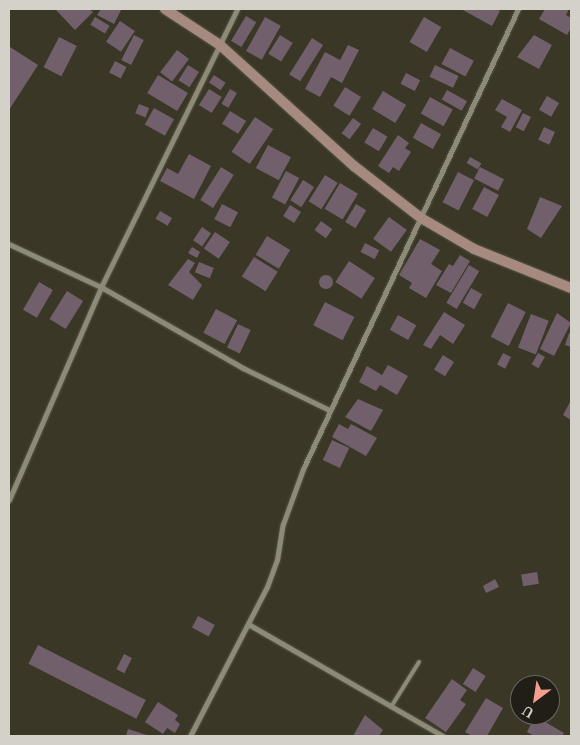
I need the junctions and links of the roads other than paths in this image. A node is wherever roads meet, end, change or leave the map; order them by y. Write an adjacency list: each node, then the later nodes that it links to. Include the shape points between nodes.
1 (166, 9): 4 (street)
2 (237, 9): 4 (street)
3 (518, 9): 5 (street)
4 (220, 44): 5 (street, via 354,166); 7 (street)
5 (421, 218): 8 (street, via 474,249); 9 (street)
6 (9, 244): 7 (street)
7 (101, 287): 9 (street, via 243,368); 10 (street)
8 (571, 288)
9 (329, 410): 11 (street, via 283,524 277,560 267,587)
10 (9, 500)
11 (248, 624): 13 (street); 14 (street)
12 (419, 662): 13 (lane)
13 (391, 707): 15 (street)
14 (190, 736)
15 (443, 736)

